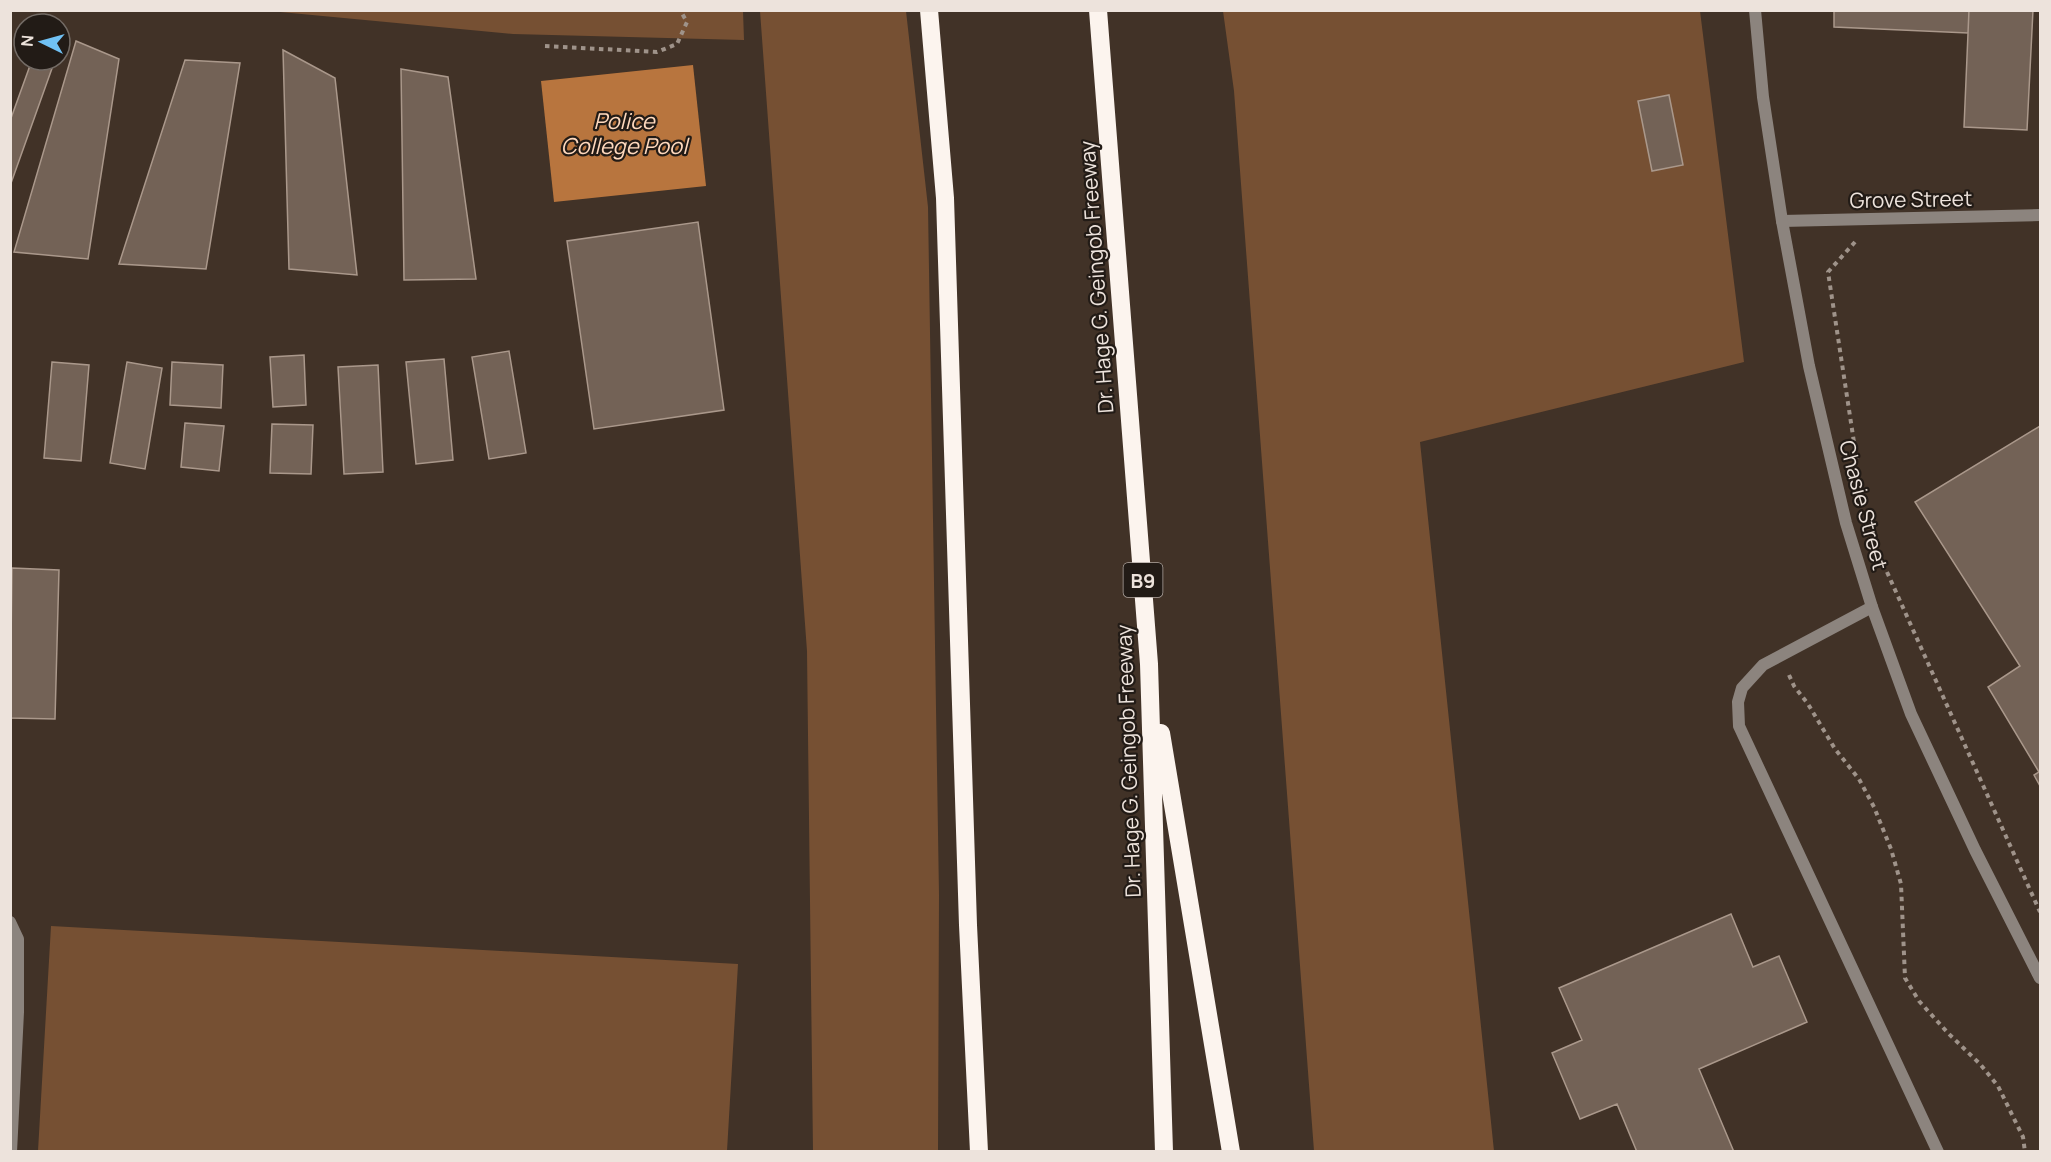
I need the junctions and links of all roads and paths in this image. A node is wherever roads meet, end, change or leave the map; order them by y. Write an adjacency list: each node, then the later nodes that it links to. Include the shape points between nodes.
1 (680, 10): 5 (path, via 687,22 677,44 657,52)
2 (928, 10): 17 (highway, via 945,198 967,914)
3 (1098, 10): 13 (highway, Dr. Hage G. Geingob Freeway / B9)
4 (1755, 10): 7 (street, Chasie Street, via 1763,97)
5 (545, 46)
6 (2040, 215): 7 (street, Grove Street)
7 (1782, 221): 11 (street, Chasie Street, via 1809,366 1846,523)
8 (1858, 239): 9 (path, via 1828,272)
9 (1858, 470)
10 (1887, 571): 14 (path)
11 (1872, 607): 12 (street); 16 (street, Chasie Street, via 1911,714)
12 (1782, 655): 21 (street, via 1763,665 1742,688 1739,726); 22 (path, via 1794,686 1859,779 1891,849 1901,884 1905,978 1919,1001 1998,1086 2023,1137)
13 (1149, 664): 19 (highway, Dr. Hage G. Geingob Freeway / B9); 20 (highway)
14 (2040, 912)
15 (10, 922): 18 (street, via 18,939)
16 (2040, 978)
17 (979, 1150)
18 (11, 1152)
19 (1164, 1152)
20 (1231, 1152)
21 (1938, 1152)
22 (2025, 1152)

